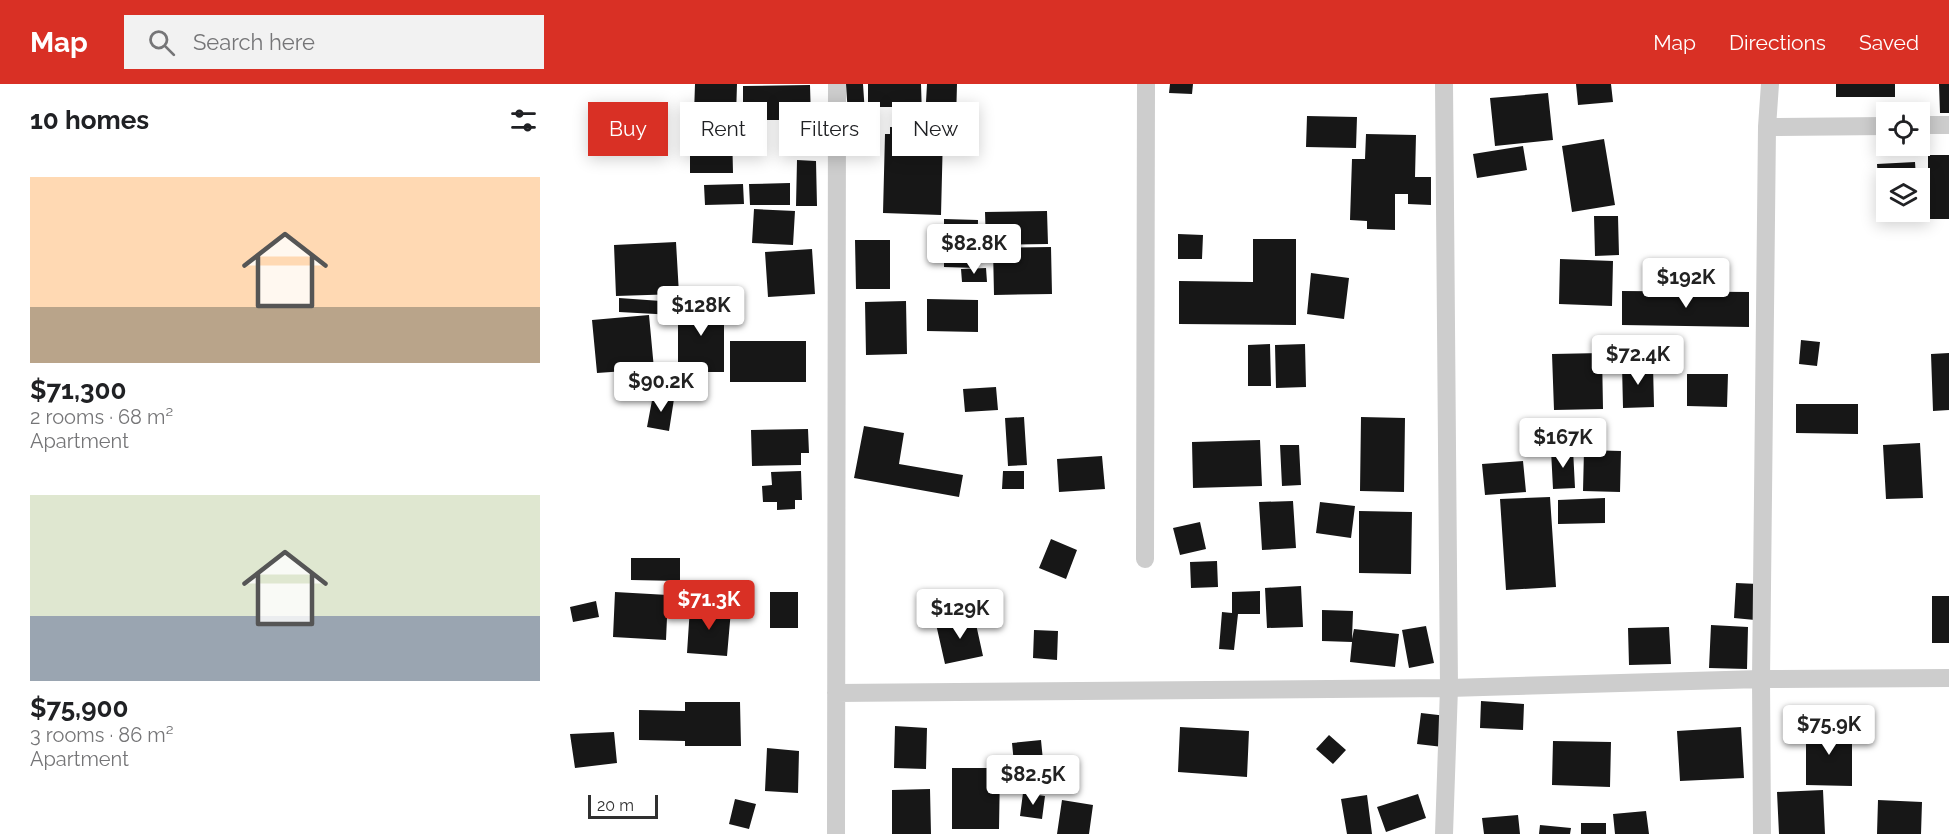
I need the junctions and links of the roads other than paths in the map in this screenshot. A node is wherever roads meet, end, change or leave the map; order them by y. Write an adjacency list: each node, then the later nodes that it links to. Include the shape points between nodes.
1 (837, 84): 13 (street)
2 (1146, 84): 9 (street)
3 (1444, 84): 12 (street)
4 (1770, 84): 8 (street)
5 (1930, 125): 6 (street)
6 (1949, 125)
7 (1876, 126): 8 (street)
8 (1767, 127): 11 (street)
9 (1145, 559)
10 (1949, 678): 11 (street)
11 (1761, 679): 12 (street); 16 (street)
12 (1449, 688): 13 (street); 15 (street)
13 (836, 693): 14 (street)
14 (836, 834)
15 (1444, 834)
16 (1762, 834)

